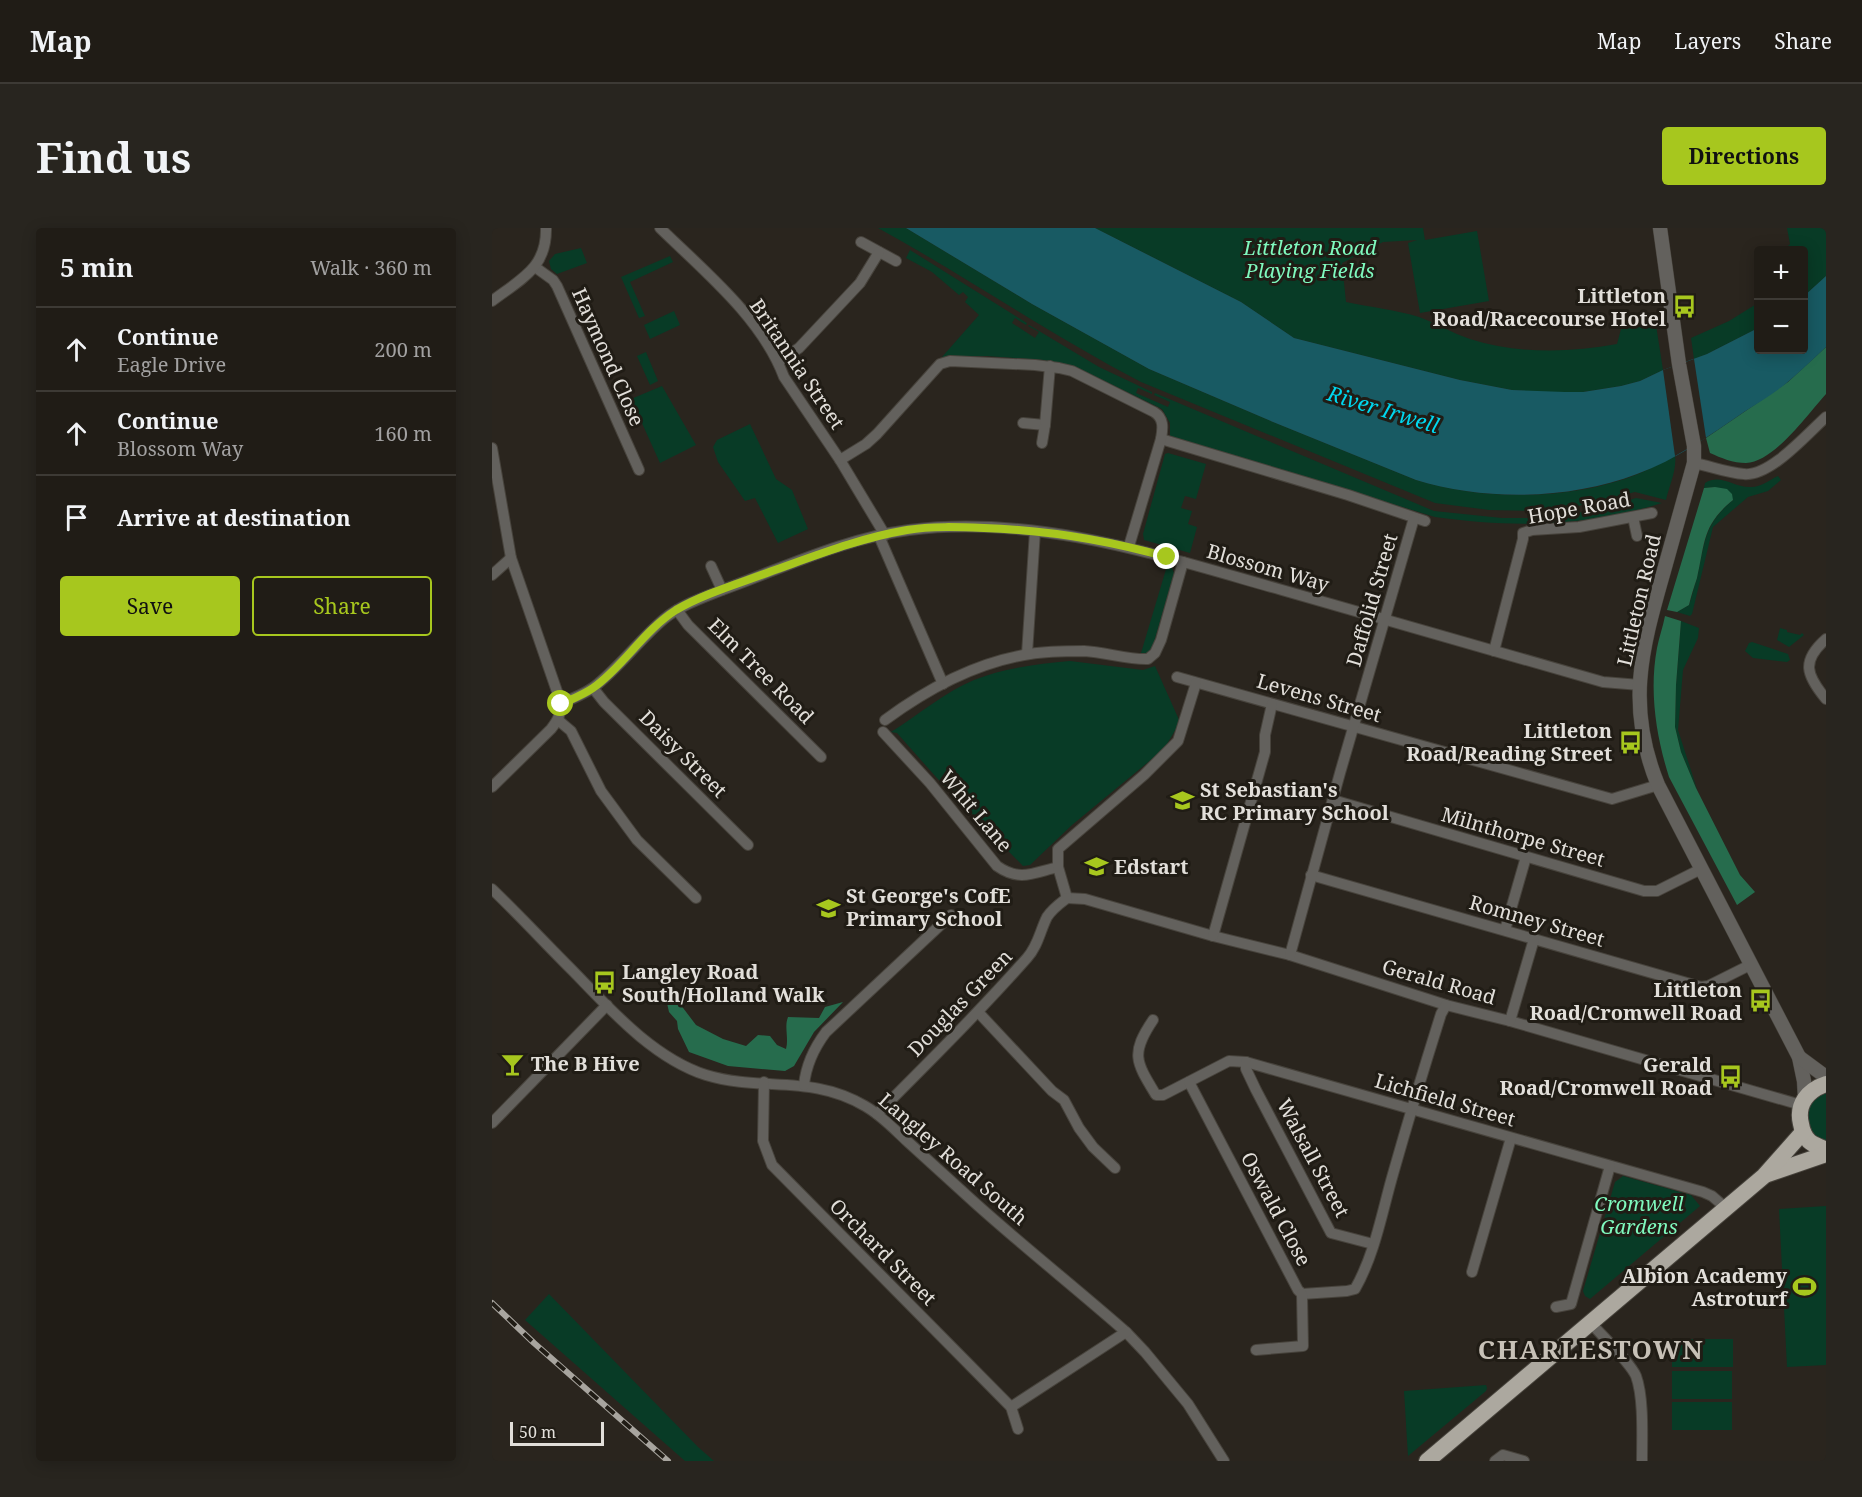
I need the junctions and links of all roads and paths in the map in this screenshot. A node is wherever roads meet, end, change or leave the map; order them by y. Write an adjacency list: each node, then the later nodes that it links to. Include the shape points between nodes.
1 (547, 228): 7 (street, via 545,246)
2 (660, 228): 9 (street, Britannia Street, via 735,302)
3 (1660, 228): 18 (street, Littleton Road)
4 (861, 242): 5 (street)
5 (879, 252): 6 (street); 9 (street, via 860,283 799,348)
6 (896, 261)
7 (535, 267): 8 (street); 19 (street, Haymond Close, via 557,286)
8 (492, 301)
9 (778, 362): 17 (street, Britannia Street)
10 (1050, 366): 13 (street); 14 (street, via 1072,371 1159,415); 17 (street, via 944,362 872,439)
11 (1826, 417): 18 (street, via 1772,466 1754,473)
12 (1023, 423): 13 (street)
13 (1045, 425): 15 (street)
14 (1161, 439): 25 (street); 32 (street, Daffolid Street, via 1420,520)
15 (1042, 443)
16 (492, 448): 26 (street)
17 (840, 460): 23 (street, Britannia Street)
18 (1694, 463): 39 (street, Littleton Road, via 1645,640)
19 (639, 470)
20 (1652, 513): 21 (street, Hope Road)
21 (1634, 517): 24 (street); 34 (street, Hope Road, via 1523,533)
22 (1035, 531): 23 (street, Blossom Way, via 958,527); 25 (street, Blossom Way); 35 (street)
23 (882, 535): 30 (street, Blossom Way); 38 (street, Britannia Street)
24 (1637, 536)
25 (1129, 546): 27 (street, Blossom Way)
26 (511, 558): 29 (street); 42 (street)
27 (1183, 562): 32 (street, Blossom Way); 35 (street, via 1161,640 1148,658 1086,651)
28 (711, 566): 30 (street)
29 (492, 575)
30 (722, 590): 31 (street, Blossom Way)
31 (677, 610): 40 (street, Blossom Way); 48 (street, Elm Tree Road)
32 (1384, 620): 34 (street, Blossom Way); 46 (street, Daffolid Street)
33 (1826, 639): 41 (street, via 1809,663 1814,685)
34 (1494, 651): 39 (street, Blossom Way, via 1603,682)
35 (1027, 654): 38 (street, via 986,665)
36 (1177, 677): 37 (street, Levens Street)
37 (1196, 682): 43 (street, Levens Street); 54 (street, via 1178,741 1058,849)
38 (944, 684): 45 (street)
39 (1640, 685): 49 (street, Littleton Road, via 1642,731)
40 (593, 688): 42 (street, Blossom Way); 52 (street, Daisy Street)
41 (1826, 699)
42 (561, 704): 44 (street)
43 (1272, 704): 46 (street, Levens Street); 62 (street, via 1265,753)
44 (558, 720): 50 (street); 58 (street, via 571,731 601,791 637,840)
45 (885, 720)
46 (1354, 727): 49 (street, Levens Street, via 1612,799); 51 (street, Daffolid Street)
47 (883, 732): 54 (street, Whit Lane, via 997,866 1007,873 1024,876)
48 (821, 757)
49 (1658, 785): 55 (street, Littleton Road)
50 (492, 787)
51 (1333, 800): 53 (street, Milnthorpe Street); 56 (street, Daffolid Street)
52 (748, 845)
53 (1526, 857): 55 (street, Milnthorpe Street, via 1651,892); 61 (street)
54 (1058, 867): 59 (street)
55 (1701, 869): 65 (street, Littleton Road)
56 (1311, 875): 61 (street, Romney Street); 64 (street, Daffolid Street)
57 (492, 889): 66 (street, Langley Road South)
58 (696, 898)
59 (1067, 898): 62 (street, Gerald Road, via 1085,899); 68 (street, Douglas Green, via 1048,916 1029,956)
60 (951, 915): 77 (street, via 826,1032 812,1054)
61 (1505, 930): 63 (street, Romney Street)
62 (1213, 936): 64 (street, Gerald Road)
63 (1534, 939): 65 (street, Romney Street, via 1701,987); 70 (street)
64 (1290, 955): 67 (street, Gerald Road)
65 (1750, 965): 71 (street, Littleton Road)
66 (607, 1005): 75 (street, Langley Road South, via 657,1049 684,1066 721,1079); 81 (street)
67 (1446, 1005): 70 (street, Gerald Road); 79 (street)
68 (978, 1011): 80 (street, Douglas Green); 86 (street, via 1064,1100 1093,1147)
69 (1153, 1020): 74 (street, Lichfield Street, via 1141,1039 1138,1054 1142,1072 1156,1095)
70 (1510, 1021): 78 (street, Gerald Road)
71 (1799, 1057): 73 (street, Littleton Road); 78 (street, Littleton Road)
72 (1246, 1062): 74 (street, Lichfield Street, via 1229,1061); 79 (street, Lichfield Street); 89 (street, Walsall Street, via 1256,1090 1330,1233)
73 (1826, 1077)
74 (1188, 1082): 91 (street, Oswald Close)
75 (764, 1083): 77 (street, Langley Road South); 96 (street, Orchard Street, via 763,1141 772,1165)
76 (1826, 1084): 78 (highway, via 1816,1087)
77 (804, 1085): 80 (street, Langley Road South, via 838,1093)
78 (1803, 1102): 82 (highway, via 1799,1117)
79 (1411, 1109): 83 (street, Lichfield Street); 89 (street)
80 (877, 1114): 94 (street, Langley Road South, via 991,1218)
81 (492, 1123)
82 (1803, 1132): 84 (highway); 87 (highway)
83 (1511, 1138): 85 (street, Lichfield Street); 90 (street)
84 (1826, 1152): 87 (highway)
85 (1610, 1166): 88 (street, Lichfield Street, via 1703,1192); 92 (street, via 1571,1304)
86 (1115, 1168)
87 (1764, 1176): 88 (highway)
88 (1726, 1208): 93 (highway)
89 (1373, 1244): 91 (street, Oswald Close, via 1355,1289)
90 (1472, 1272)
91 (1302, 1294): 95 (street, via 1303,1346)
92 (1556, 1307)
93 (1590, 1322): 99 (highway); 102 (street, via 1636,1377 1642,1416)
94 (1126, 1332): 96 (street); 98 (street, Langley Road South, via 1188,1404)
95 (1256, 1350)
96 (1011, 1407): 97 (street, Orchard Street)
97 (1018, 1429)
98 (1224, 1461)
99 (1427, 1461)
100 (1496, 1461): 101 (street, via 1503,1455)
101 (1524, 1461)
102 (1642, 1461)

